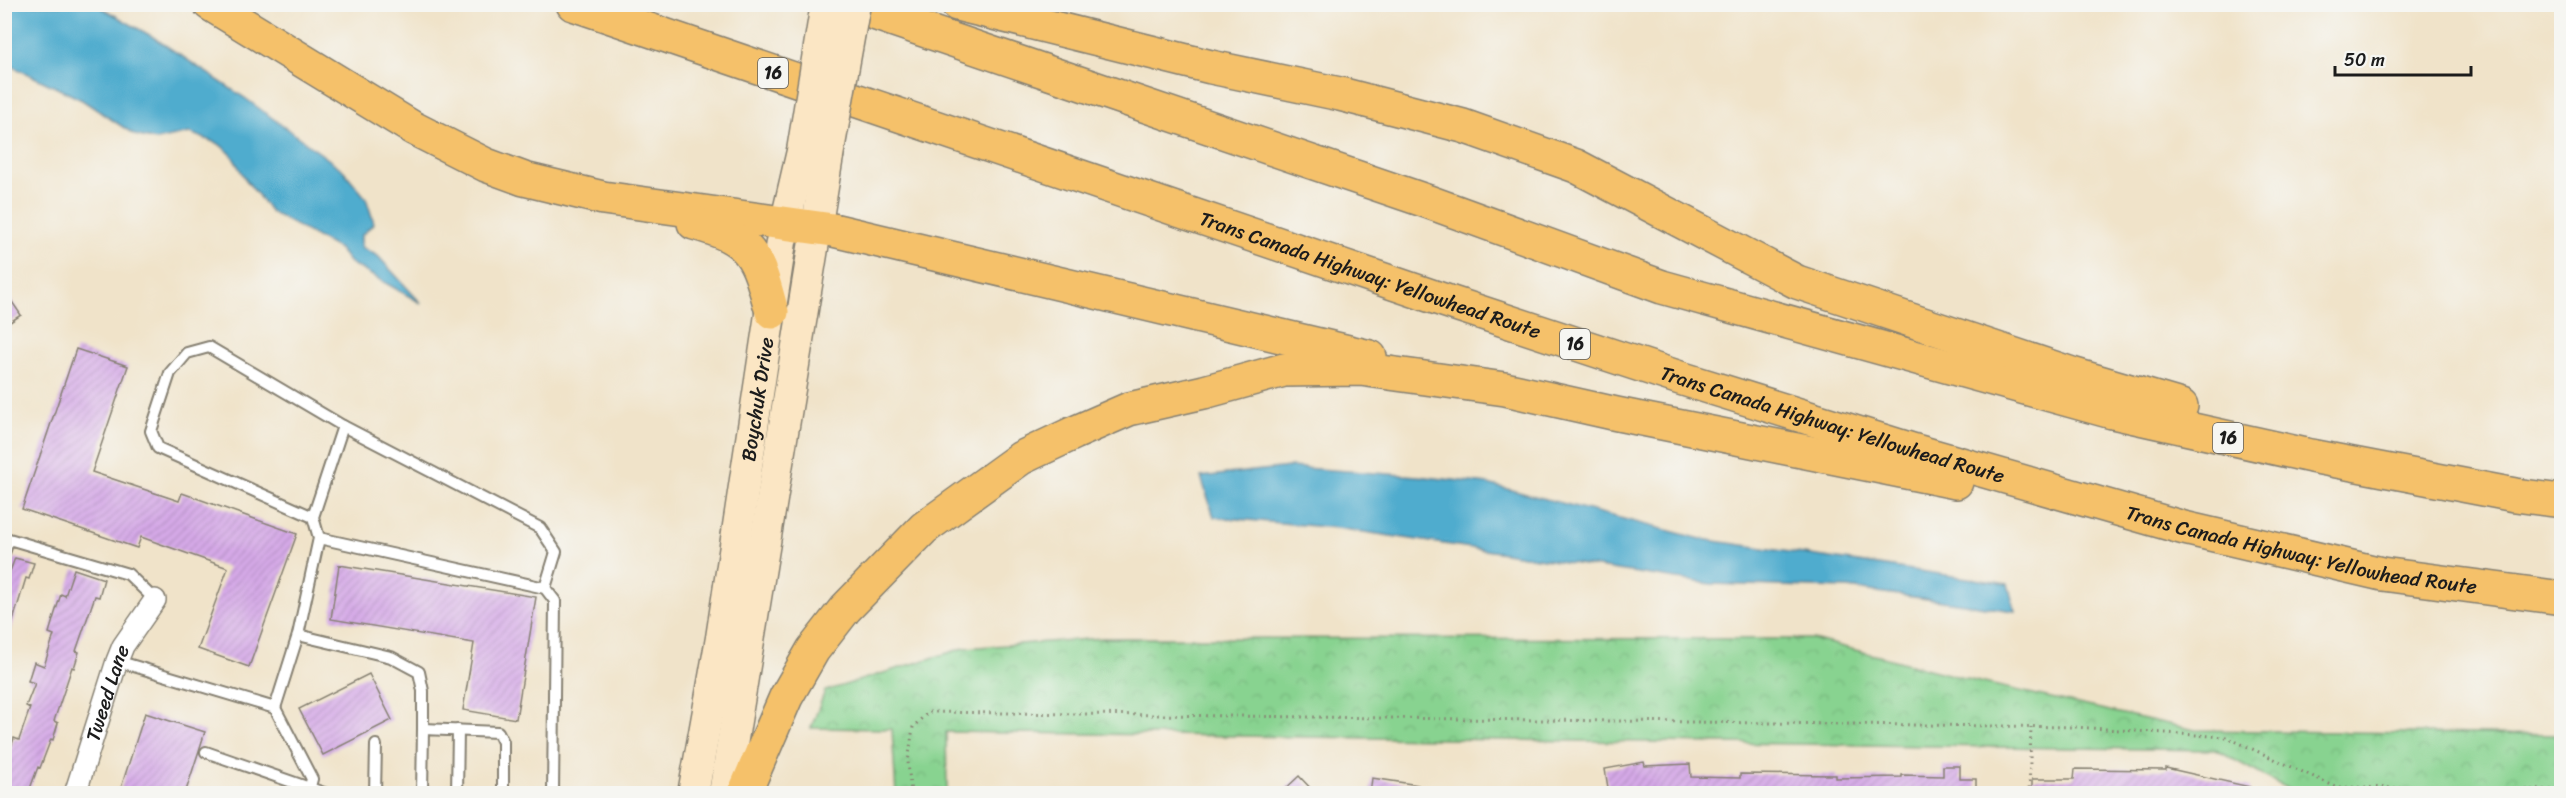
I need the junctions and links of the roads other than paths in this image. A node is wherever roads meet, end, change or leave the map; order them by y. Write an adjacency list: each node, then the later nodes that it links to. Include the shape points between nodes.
1 (210, 4): 8 (highway, via 444,145 524,179)
2 (573, 4): 16 (highway, Trans Canada Highway: Yellowhead Route / 16, via 1658,371 1912,450)
3 (826, 4): 7 (main road, Boychuk Drive, bridge)
4 (847, 4): 13 (highway, 16, via 1429,202 1662,287 2112,412)
5 (855, 4): 7 (main road, Boychuk Drive, bridge)
6 (957, 4): 13 (highway, via 1463,126 1576,166 1797,282 2072,374)
7 (815, 153): 9 (main road, Boychuk Drive)
8 (603, 198): 9 (highway); 10 (highway, via 720,230 734,238 750,250)
9 (801, 225): 10 (main road, Boychuk Drive); 11 (highway); 38 (main road, Boychuk Drive)
10 (772, 312): 37 (main road, Boychuk Drive)
11 (1505, 389): 16 (highway); 39 (highway, via 1360,369 1284,370 1129,410 1021,458 924,528 845,609 813,650 786,698)
12 (343, 426): 15 (lane); 15 (lane, via 209,347 187,353 170,372 157,411 151,431 158,448); 19 (lane, via 540,528 556,552)
13 (2416, 476): 14 (highway, 16)
14 (2562, 501)
15 (313, 517): 17 (lane)
16 (2184, 528): 20 (highway, Trans Canada Highway: Yellowhead Route / 16, via 2382,574)
17 (319, 538): 19 (lane); 22 (lane)
18 (4, 553): 21 (lane, via 9,538 128,574)
19 (545, 588): 36 (lane, via 555,601)
20 (2562, 597)
21 (155, 600): 23 (street, Tweed Lane, via 123,645)
22 (298, 635): 24 (lane); 25 (lane, via 391,657 418,672 423,691)
23 (117, 661): 24 (lane); 30 (street, Tweed Lane)
24 (275, 708): 29 (lane, via 312,779)
25 (423, 729): 26 (lane); 33 (lane)
26 (458, 730): 34 (lane); 35 (lane, via 498,732 502,736)
27 (376, 746): 32 (lane)
28 (206, 752): 29 (lane)
29 (309, 791): 31 (lane)
30 (75, 794)
31 (327, 794)
32 (375, 794)
33 (422, 794)
34 (457, 794)
35 (503, 794)
36 (553, 794)
37 (693, 794)
38 (724, 794)
39 (744, 794)

